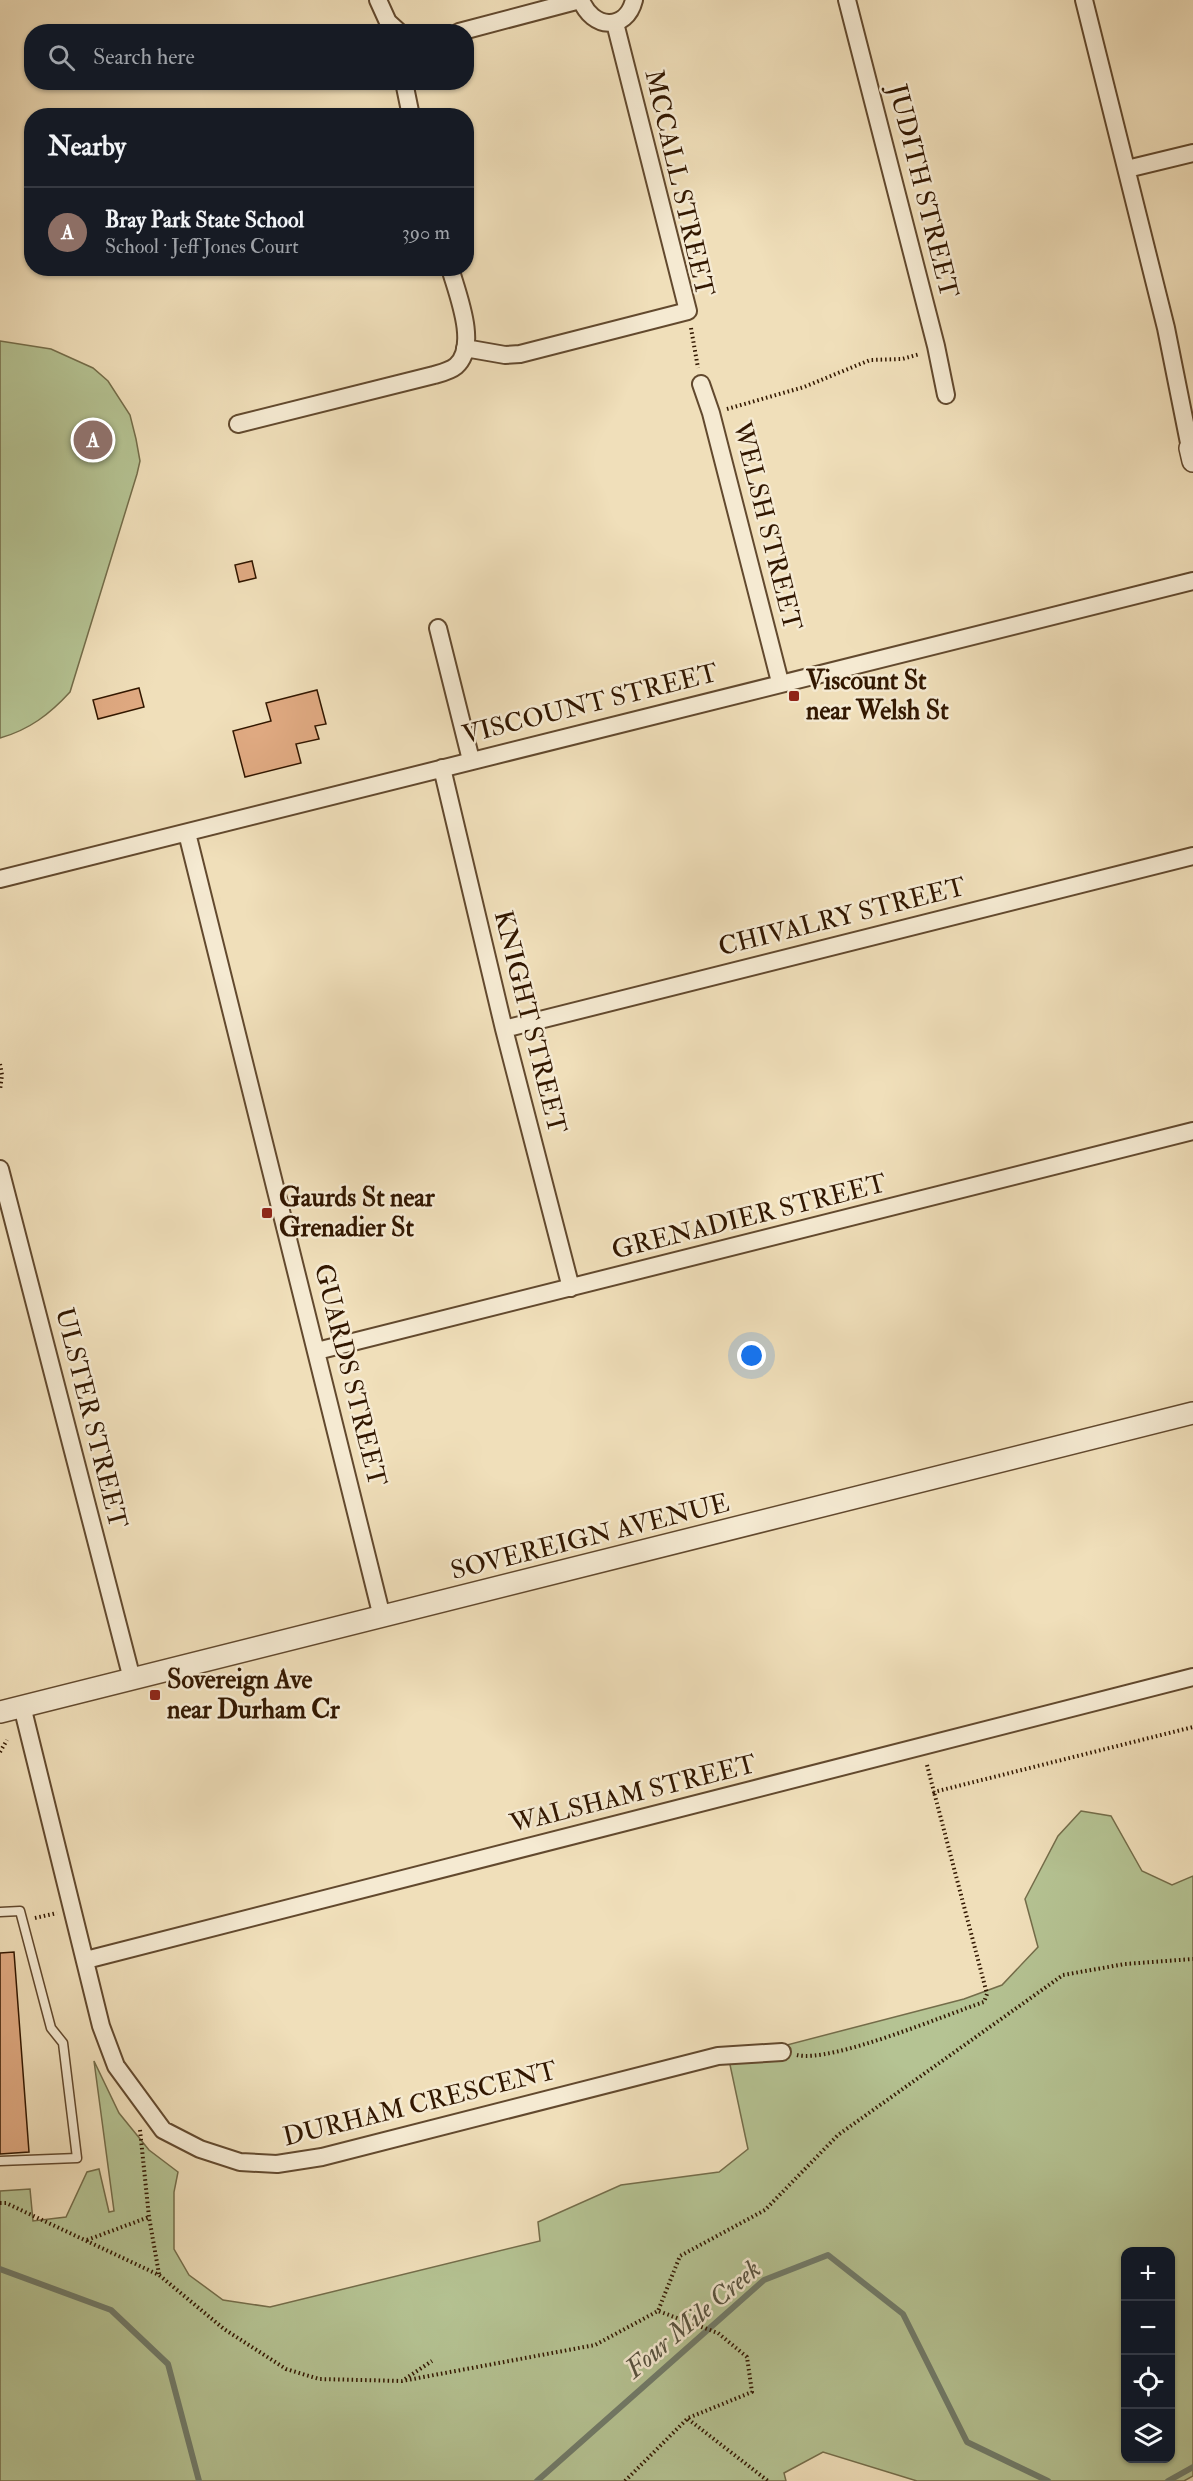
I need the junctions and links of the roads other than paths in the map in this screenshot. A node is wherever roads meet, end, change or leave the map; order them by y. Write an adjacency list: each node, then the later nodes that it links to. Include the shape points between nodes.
1 (378, 0): 7 (street)
2 (580, 0): 6 (street, via 593,19); 8 (street)
3 (634, 0): 6 (street, via 632,9)
4 (847, 0): 16 (street, JUDITH STREET)
5 (1084, 0): 12 (street)
6 (615, 23): 14 (street, MCCALL STREET, via 688,311 520,354)
7 (390, 24)
8 (474, 28)
9 (406, 90): 10 (street)
10 (409, 108)
11 (1193, 153): 12 (street)
12 (1127, 169): 18 (street)
13 (452, 276): 14 (street, via 466,327)
14 (465, 348): 17 (street, via 456,366 445,371)
15 (701, 384): 21 (street, WELSH STREET)
16 (946, 395)
17 (238, 424)
18 (1192, 452)
19 (1193, 581): 21 (street, VISCOUNT STREET)
20 (438, 628): 22 (street)
21 (780, 682): 22 (street, VISCOUNT STREET)
22 (471, 760): 23 (street, VISCOUNT STREET)
23 (442, 768): 24 (street, VISCOUNT STREET); 27 (street, KNIGHT STREET)
24 (187, 832): 26 (street, VISCOUNT STREET); 31 (street, GUARDS STREET)
25 (1193, 856): 27 (street, CHIVALRY STREET)
26 (0, 879)
27 (504, 1029): 30 (street, KNIGHT STREET)
28 (1193, 1131): 30 (street, GRENADIER STREET)
29 (0, 1169): 35 (street, ULSTER STREET)
30 (571, 1288): 31 (street, GRENADIER STREET)
31 (317, 1351): 33 (street, GUARDS STREET)
32 (1193, 1413): 33 (street, SOVEREIGN AVENUE)
33 (382, 1617): 35 (street, SOVEREIGN AVENUE)
34 (1193, 1677): 39 (street, WALSHAM STREET)
35 (132, 1679): 36 (street, SOVEREIGN AVENUE)
36 (22, 1706): 37 (street, SOVEREIGN AVENUE); 39 (street, DURHAM CRESCENT)
37 (0, 1712)
38 (0, 1912): 41 (lane, via 20,1911 51,2028 63,2043 77,2158)
39 (86, 1960): 40 (street, DURHAM CRESCENT, via 101,2026 116,2066 163,2130 200,2149 240,2162 277,2164 322,2157 718,2056)
40 (782, 2052)
41 (0, 2161)

